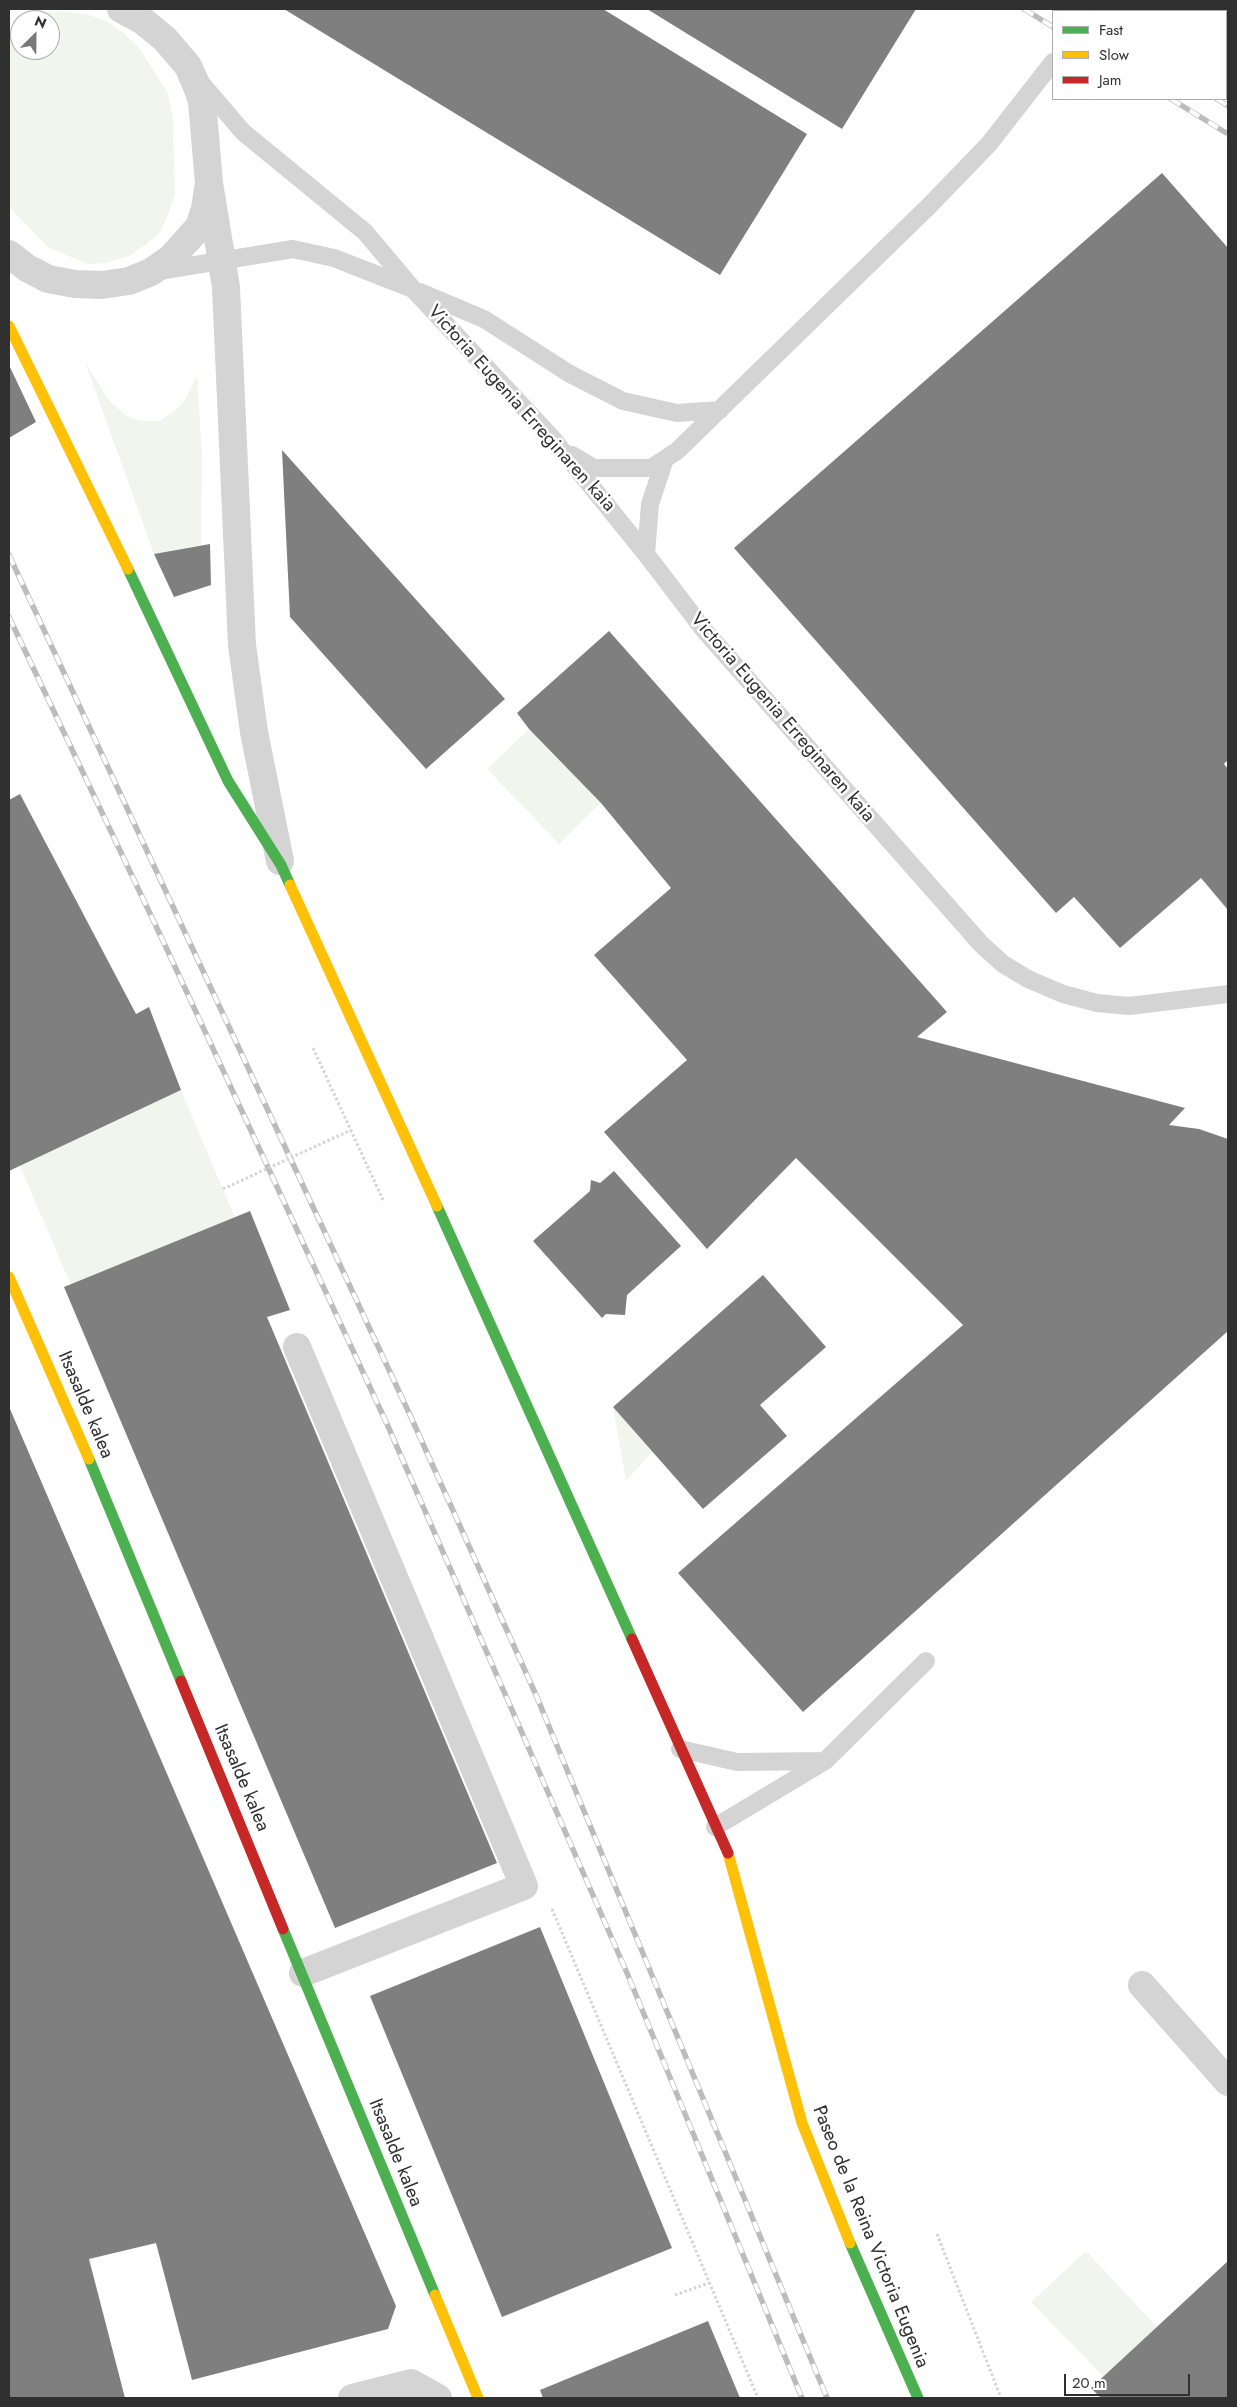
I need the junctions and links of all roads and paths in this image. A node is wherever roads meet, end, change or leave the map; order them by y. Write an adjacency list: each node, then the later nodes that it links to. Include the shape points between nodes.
1 (121, 9): 3 (street, via 165,39)
2 (1052, 63): 10 (lane, via 989,144)
3 (188, 66): 4 (street, via 202,102); 8 (lane, Victoria Eugenia Erreginaren kaia, via 243,132 365,232)
4 (209, 183): 6 (street); 7 (street, via 199,227 186,244)
5 (9, 254): 7 (street, via 48,279 76,284 129,281)
6 (222, 261): 7 (lane, Victoria Eugenia Erreginaren kaia); 8 (lane, Victoria Eugenia Erreginaren kaia, via 302,250 334,258); 14 (street, via 229,337 242,644 254,732)
7 (151, 272)
8 (414, 289): 10 (lane, via 484,319 570,374 623,401 677,413); 11 (lane, Victoria Eugenia Erreginaren kaia)
9 (9, 326): 14 (street, Paseo de la Reina Victoria Eugenia, via 228,781)
10 (720, 410): 12 (lane)
11 (558, 447): 12 (lane, via 594,468 651,468); 13 (lane, Victoria Eugenia Erreginaren kaia)
12 (664, 462): 13 (lane, via 650,504)
13 (646, 554): 15 (lane, Victoria Eugenia Erreginaren kaia, via 704,630 974,937 1003,964 1062,994 1097,1003 1129,1006)
14 (281, 865): 23 (street, Paseo de la Reina Victoria Eugenia)
15 (1228, 994)
16 (313, 1048): 17 (path)
17 (351, 1130): 18 (path, bridge); 19 (path)
18 (223, 1189)
19 (383, 1200)
20 (9, 1277): 27 (street, Itsasalde kalea, via 65,1402)
21 (298, 1347): 26 (street)
22 (926, 1661): 24 (lane)
23 (680, 1749): 24 (lane, via 737,1762); 25 (street, Paseo de la Reina Victoria Eugenia)
24 (825, 1761): 25 (lane)
25 (715, 1827): 37 (street, Paseo de la Reina Victoria Eugenia, via 730,1857 802,2123)
26 (524, 1886): 27 (street); 31 (path, via 548,1900)
27 (303, 1972): 35 (street, Itsasalde kalea)
28 (1142, 1985): 29 (street)
29 (1228, 2082)
30 (937, 2234): 38 (path)
31 (709, 2283): 32 (path); 36 (path)
32 (675, 2295)
33 (352, 2398): 34 (street, via 411,2383)
34 (438, 2398)
35 (478, 2398)
36 (758, 2398)
37 (918, 2398)
38 (1001, 2398)

